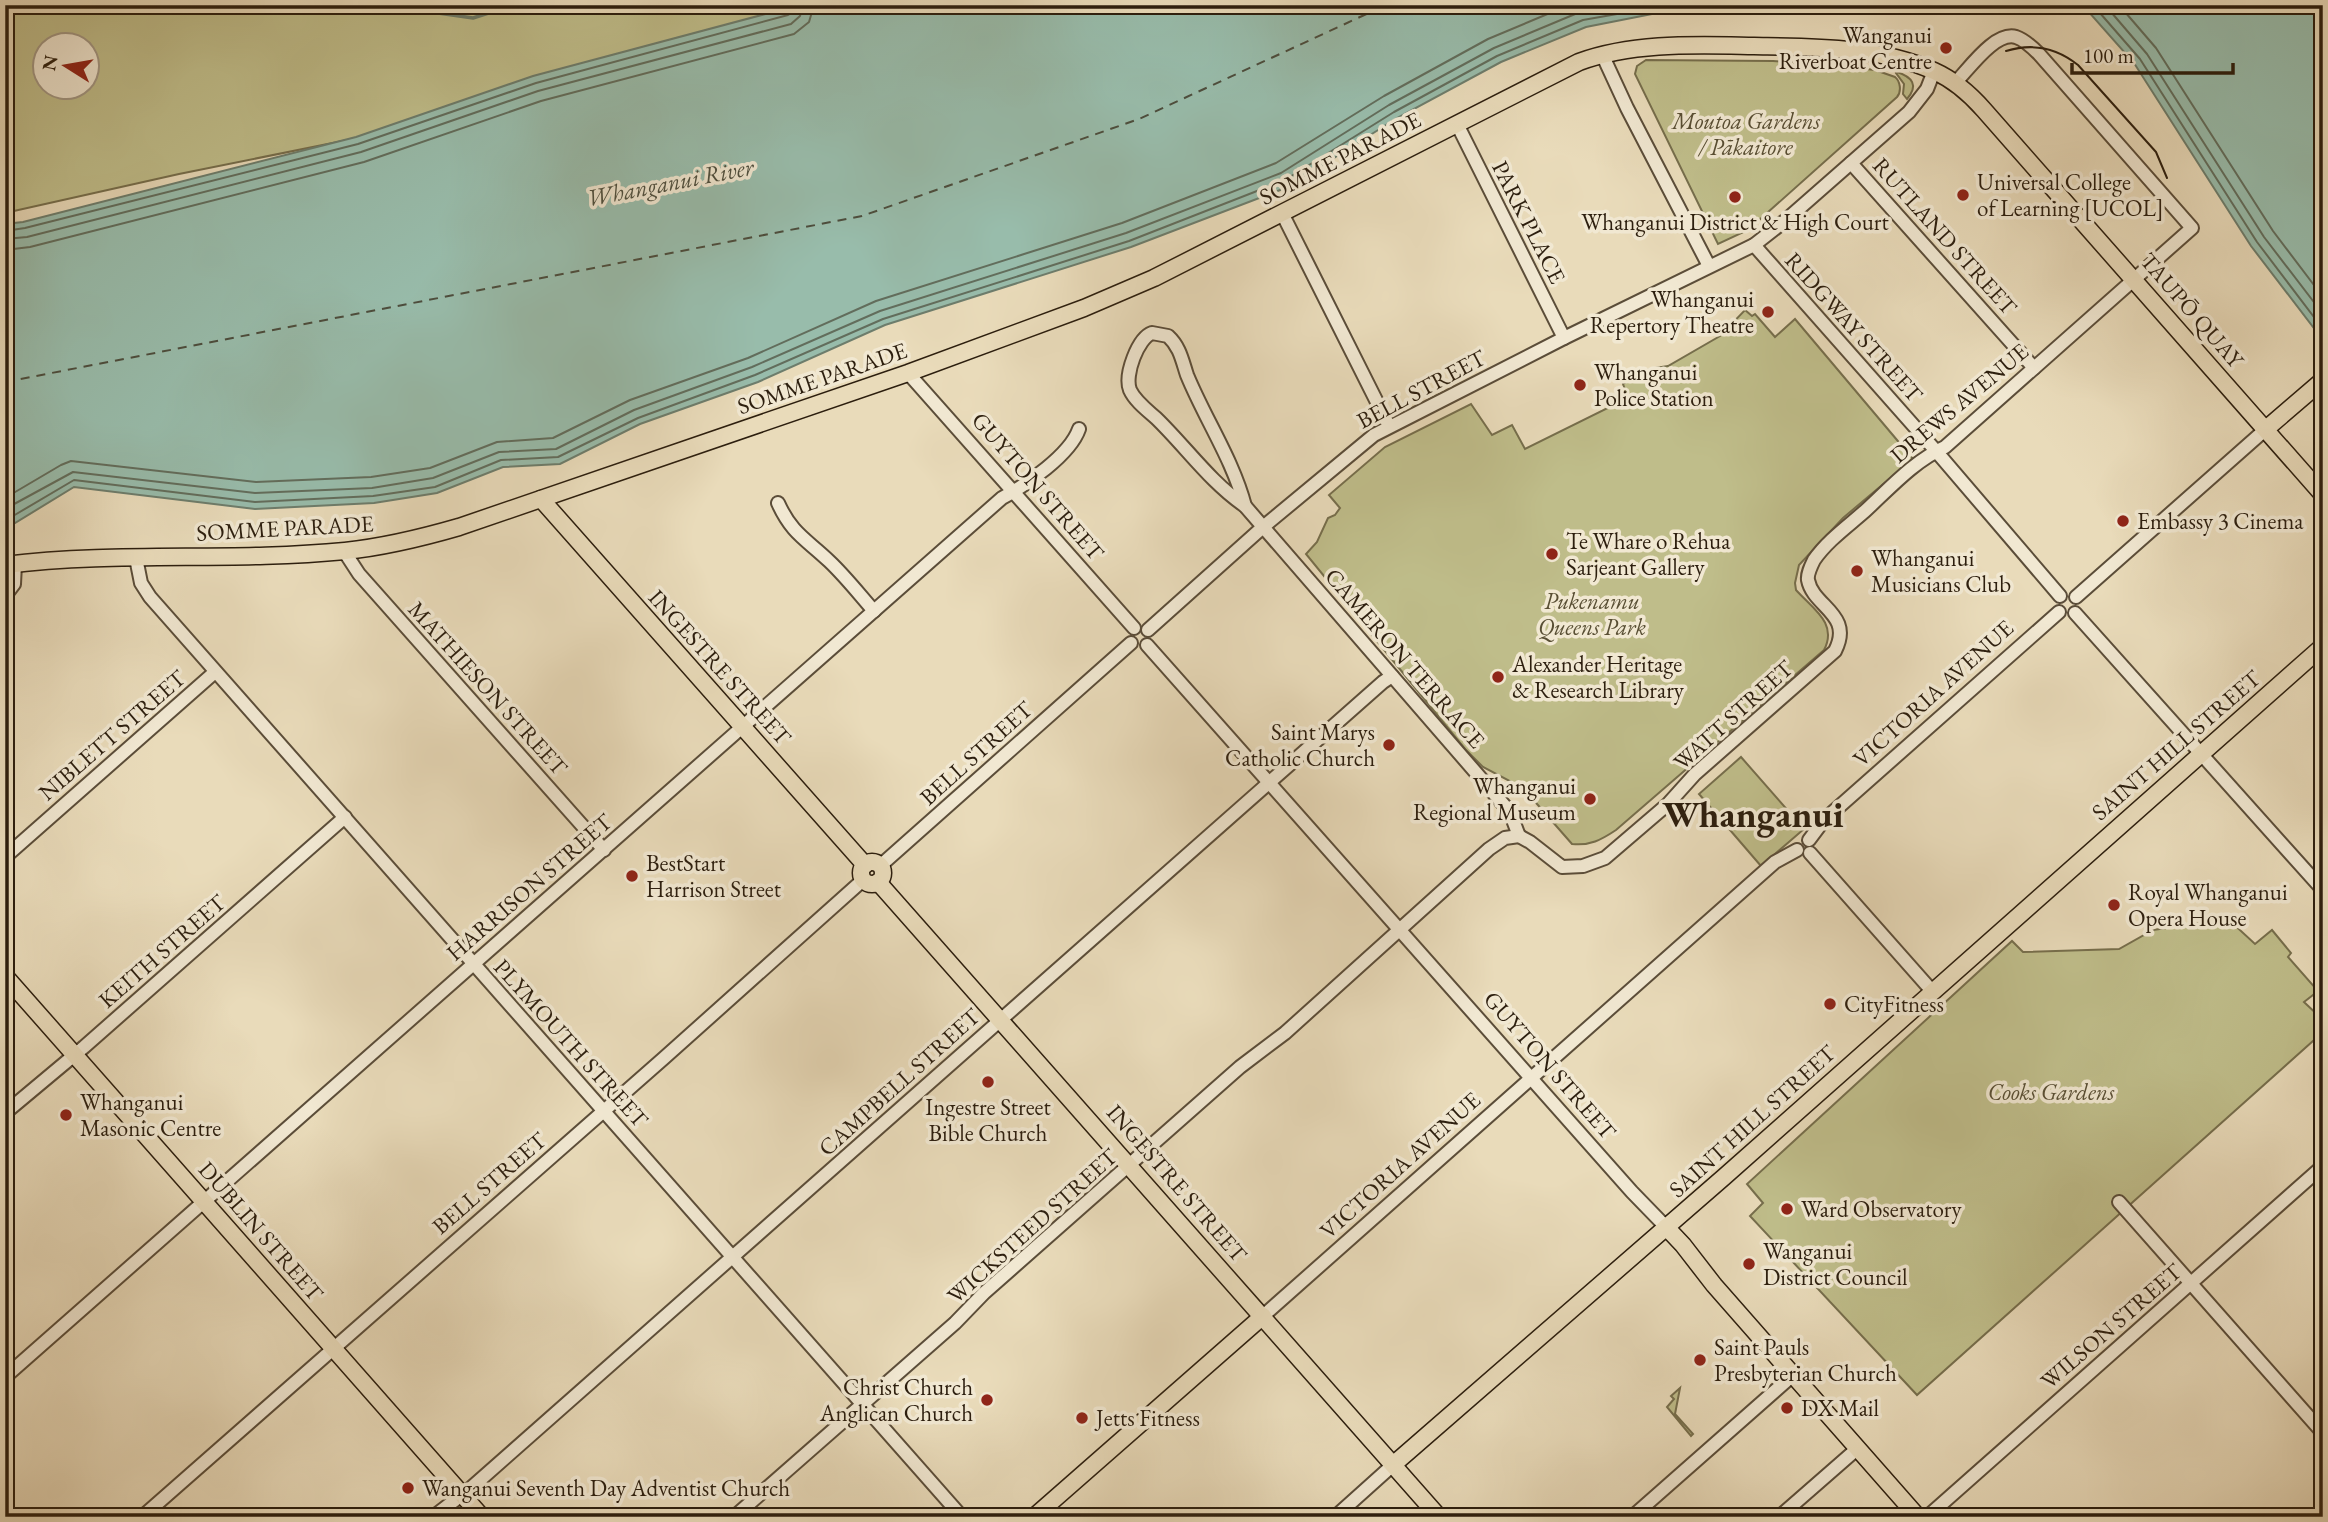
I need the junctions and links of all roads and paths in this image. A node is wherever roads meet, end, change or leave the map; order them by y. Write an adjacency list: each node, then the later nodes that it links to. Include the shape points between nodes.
1 (1602, 54): 2 (main road, TAUPŌ QUAY, via 1668,47 1801,47 1864,52); 4 (main road, SOMME PARADE); 8 (street)
2 (1934, 71): 3 (main road, TAUPŌ QUAY); 5 (street, BELL STREET, via 1915,106)
3 (1955, 83): 9 (main road, TAUPŌ QUAY); 9 (street, DREWS AVENUE, via 1997,40 2008,36 2024,41 2039,54 2192,228)
4 (1457, 124): 6 (main road, SOMME PARADE); 10 (street, PARK PLACE)
5 (1851, 163): 7 (street, BELL STREET); 11 (street, RUTLAND STREET)
6 (1282, 213): 12 (main road, SOMME PARADE, via 1130,290); 14 (street)
7 (1754, 245): 8 (street, BELL STREET); 17 (street, RIDGWAY STREET)
8 (1709, 266): 10 (street, BELL STREET)
9 (2135, 279): 11 (street, DREWS AVENUE); 16 (main road, TAUPŌ QUAY)
10 (1564, 338): 14 (street, BELL STREET)
11 (2034, 368): 17 (street, DREWS AVENUE)
12 (908, 373): 18 (street, GUYTON STREET); 20 (main road, SOMME PARADE)
13 (2323, 380): 16 (main road)
14 (1389, 426): 23 (street, BELL STREET)
15 (1079, 429): 18 (street, HARRISON STREET, via 1072,444)
16 (2266, 429): 19 (main road, TAUPŌ QUAY); 29 (street)
17 (1936, 451): 28 (street, RIDGWAY STREET); 34 (street, DREWS AVENUE, via 1814,561 1808,579)
18 (1013, 492): 30 (street, HARRISON STREET); 33 (street, GUYTON STREET)
19 (2323, 495)
20 (541, 499): 24 (main road, SOMME PARADE, via 436,534); 41 (main road, INGESTRE STREET)
21 (778, 503): 30 (street, via 799,536 831,563)
22 (1245, 506): 22 (street, via 1227,494 1132,393 1129,371 1142,339 1152,332 1168,336 1180,351); 23 (street, CAMERON TERRACE)
23 (1263, 527): 35 (street, BELL STREET); 40 (street, CAMERON TERRACE)
24 (344, 551): 25 (main road, SOMME PARADE); 47 (street, MATHIESON STREET, via 359,574)
25 (136, 558): 26 (main road, SOMME PARADE); 39 (street, PLYMOUTH STREET, via 141,583 150,597)
26 (10, 565): 27 (street, via 14,584)
27 (5, 596)
28 (2060, 596): 29 (street); 31 (street)
29 (2076, 597): 32 (street)
30 (874, 611): 41 (street, HARRISON STREET)
31 (2059, 612): 32 (street); 46 (street, VICTORIA AVENUE, via 1824,820)
32 (2075, 613): 42 (street)
33 (1134, 628): 35 (street); 36 (street)
34 (1839, 629): 45 (street, WATT STREET, via 1839,643 1827,659 1605,858 1573,868 1558,864)
35 (1148, 630): 37 (street)
36 (1131, 643): 37 (street); 49 (street, BELL STREET)
37 (1147, 645): 43 (street, GUYTON STREET)
38 (2323, 646): 42 (main road, SAINT HILL STREET)
39 (215, 672): 44 (street, PLYMOUTH STREET); 48 (street, NIBLETT STREET)
40 (1392, 676): 43 (street, CAMPBELL STREET); 45 (street, CAMERON TERRACE, via 1510,812)
41 (742, 726): 47 (street, HARRISON STREET); 49 (main road, INGESTRE STREET)
42 (2200, 753): 50 (street); 54 (main road, SAINT HILL STREET)
43 (1270, 783): 51 (street, GUYTON STREET); 55 (street, CAMPBELL STREET)
44 (345, 817): 52 (street, PLYMOUTH STREET); 56 (street, KEITH STREET)
45 (1518, 836): 51 (street, WICKSTEED STREET, via 1498,841)
46 (1805, 847): 54 (street); 57 (street, VICTORIA AVENUE, via 1775,862)
47 (604, 849): 52 (street, HARRISON STREET)
48 (5, 857)
49 (872, 873): 55 (main road, INGESTRE STREET); 58 (street, BELL STREET)
50 (2323, 890)
51 (1399, 929): 57 (street, GUYTON STREET); 60 (street, WICKSTEED STREET)
52 (473, 964): 58 (street, PLYMOUTH STREET); 62 (street, HARRISON STREET)
53 (5, 976): 56 (main road, DUBLIN STREET)
54 (1933, 991): 64 (main road, SAINT HILL STREET)
55 (1001, 1019): 60 (main road, INGESTRE STREET); 65 (street, CAMPBELL STREET)
56 (74, 1055): 59 (street, KEITH STREET); 62 (main road, DUBLIN STREET)
57 (1531, 1078): 64 (street, GUYTON STREET); 67 (street, VICTORIA AVENUE)
58 (603, 1110): 65 (street, PLYMOUTH STREET); 68 (street, BELL STREET)
59 (5, 1113)
60 (1131, 1166): 67 (main road, INGESTRE STREET); 71 (street, WICKSTEED STREET)
61 (2323, 1166): 66 (street, WILSON STREET)
62 (204, 1202): 68 (main road, DUBLIN STREET); 70 (street, HARRISON STREET)
63 (2119, 1202): 66 (street)
64 (1666, 1227): 69 (main road, GUYTON STREET); 74 (main road, SAINT HILL STREET)
65 (733, 1257): 71 (street, PLYMOUTH STREET); 75 (street, CAMPBELL STREET)
66 (2190, 1283): 72 (street); 87 (street, WILSON STREET)
67 (1263, 1316): 74 (main road, INGESTRE STREET); 81 (main road, VICTORIA AVENUE)
68 (333, 1348): 75 (main road, DUBLIN STREET); 76 (street, BELL STREET)
69 (1793, 1375): 73 (main road, GUYTON STREET); 84 (street)
70 (5, 1377)
71 (862, 1404): 79 (street, WICKSTEED STREET); 80 (street, PLYMOUTH STREET)
72 (2323, 1433)
73 (1857, 1448): 85 (street); 86 (main road, GUYTON STREET)
74 (1394, 1464): 82 (street, SAINT HILL STREET); 83 (main road, INGESTRE STREET)
75 (462, 1493): 77 (street, CAMPBELL STREET); 78 (main road, DUBLIN STREET)
76 (142, 1517)
77 (433, 1517)
78 (482, 1517)
79 (734, 1517)
80 (962, 1517)
81 (1034, 1517)
82 (1335, 1517)
83 (1439, 1517)
84 (1632, 1517)
85 (1779, 1517)
86 (1918, 1517)
87 (1927, 1517)

